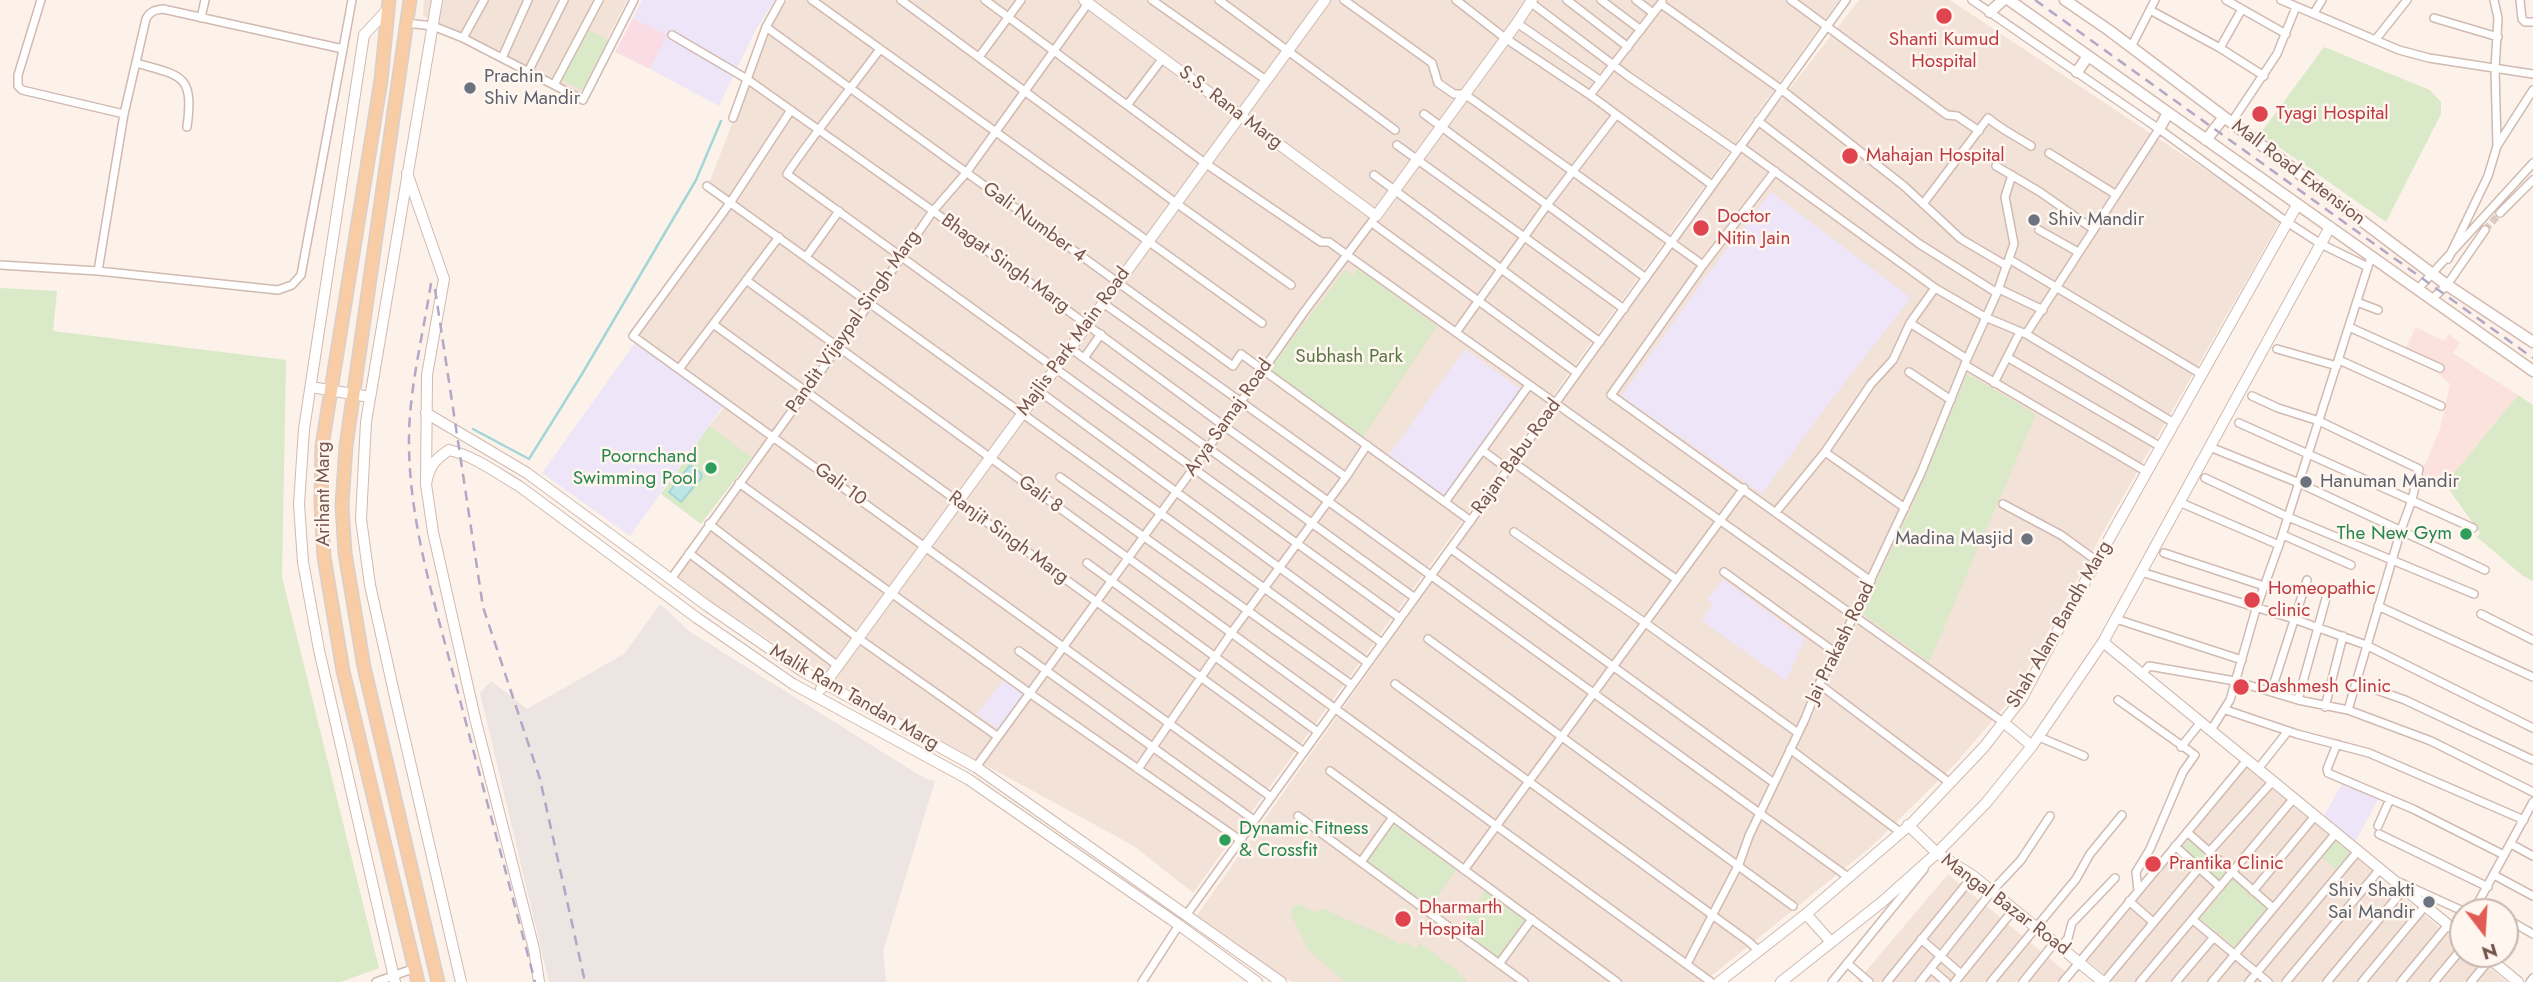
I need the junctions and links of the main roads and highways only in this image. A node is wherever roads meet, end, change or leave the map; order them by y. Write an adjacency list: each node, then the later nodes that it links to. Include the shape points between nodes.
1 (410, 0): 16 (main road, Arihant Marg, via 346,446 342,505 364,667)
2 (2003, 0): 6 (main road)
3 (2009, 0): 7 (main road)
4 (2065, 0): 10 (main road, Mall Road Extension)
5 (388, 5): 15 (main road, Arihant Marg, via 381,80 322,446 321,504 324,557 343,671)
6 (1990, 12)
7 (2088, 56): 8 (main road); 9 (main road)
8 (2077, 72)
9 (2168, 113): 11 (main road); 12 (main road)
10 (2228, 120): 12 (main road); 13 (main road, Mall Road Extension, via 2447,285)
11 (2158, 129)
12 (2206, 140): 14 (main road, via 2330,227 2370,262)
13 (2533, 341)
14 (2533, 371)
15 (418, 982)
16 (438, 982)

